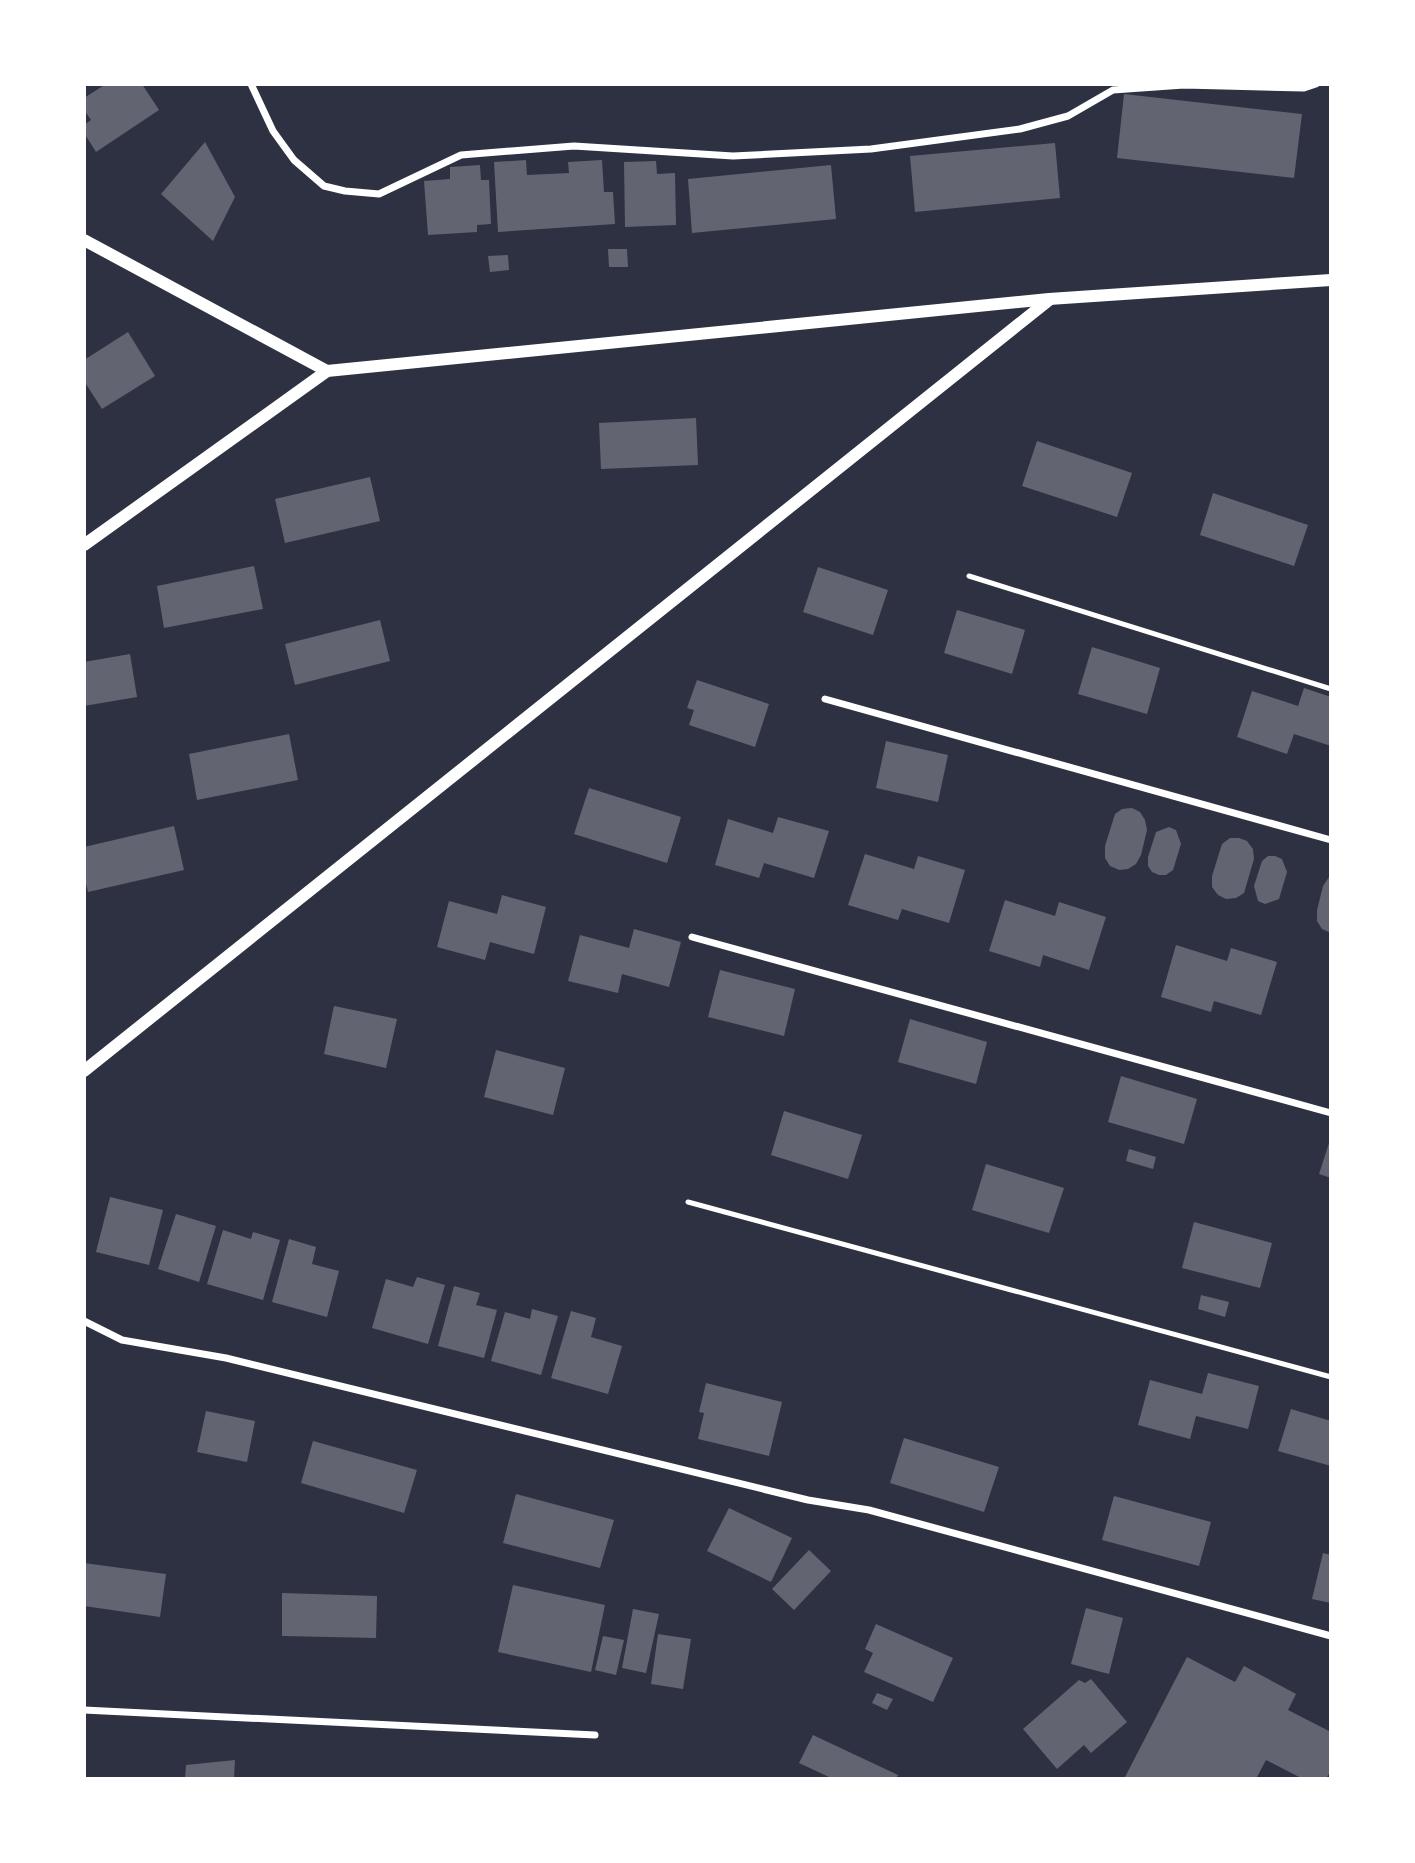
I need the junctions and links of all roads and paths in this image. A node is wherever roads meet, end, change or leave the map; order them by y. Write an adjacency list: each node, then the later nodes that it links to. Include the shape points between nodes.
1 (251, 84): 2 (street, via 273,131 304,169 324,186 379,194 461,155 573,146 733,156 870,149 1020,129 1068,116 1113,90 1184,85 1304,88)
2 (1316, 84)
3 (84, 240): 6 (street)
4 (1331, 280): 5 (street)
5 (1049, 299): 6 (street); 13 (street)
6 (327, 371): 7 (street)
7 (84, 545)
8 (969, 576): 9 (lane)
9 (1331, 689)
10 (825, 699): 11 (street)
11 (1331, 840)
12 (692, 937): 14 (street)
13 (84, 1071)
14 (1331, 1113)
15 (688, 1202): 17 (lane)
16 (84, 1321): 18 (street, via 122,1340 226,1358 808,1500 869,1510)
17 (1331, 1377)
18 (1331, 1636)
19 (84, 1710): 20 (street)
20 (595, 1735)

